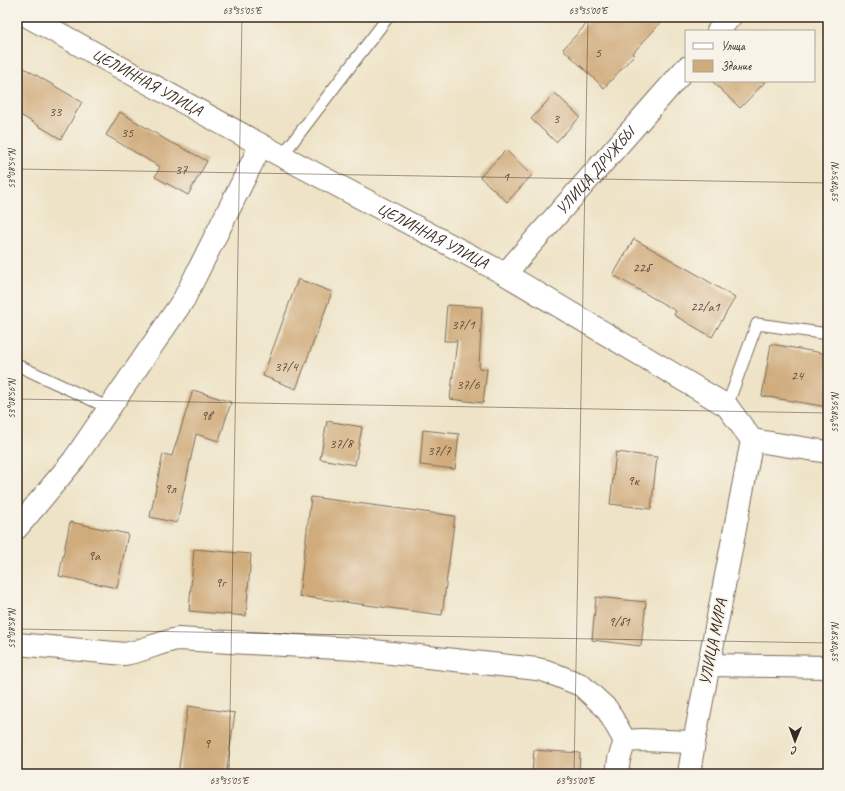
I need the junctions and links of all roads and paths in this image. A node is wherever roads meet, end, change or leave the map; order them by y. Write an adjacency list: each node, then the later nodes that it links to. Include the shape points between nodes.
1 (29, 17): 6 (street, ЦЕЛИННАЯ УЛИЦА)
2 (388, 17): 7 (lane)
3 (730, 17): 4 (street)
4 (719, 30)
5 (685, 69): 8 (street, УЛИЦА ДРУЖБЫ)
6 (261, 145): 7 (street, ЦЕЛИННАЯ УЛИЦА); 12 (street, via 184,299)
7 (282, 156): 8 (street, ЦЕЛИННАЯ УЛИЦА)
8 (505, 274): 11 (street, ЦЕЛИННАЯ УЛИЦА)
9 (828, 334): 11 (lane, via 757,324)
10 (17, 365): 12 (lane)
11 (727, 406): 13 (street, ЦЕЛИННАЯ УЛИЦА)
12 (109, 408): 15 (street, via 73,461)
13 (752, 440): 14 (street); 17 (street, УЛИЦА МИРА)
14 (828, 452)
15 (17, 528)
16 (17, 644): 19 (street, via 125,654 178,639 356,649 537,668 581,685 607,709)
17 (709, 665): 18 (street); 20 (street, УЛИЦА МИРА)
18 (828, 667)
19 (625, 741): 20 (street); 21 (street)
20 (694, 742): 22 (street, УЛИЦА МИРА)
21 (617, 774)
22 (689, 774)

